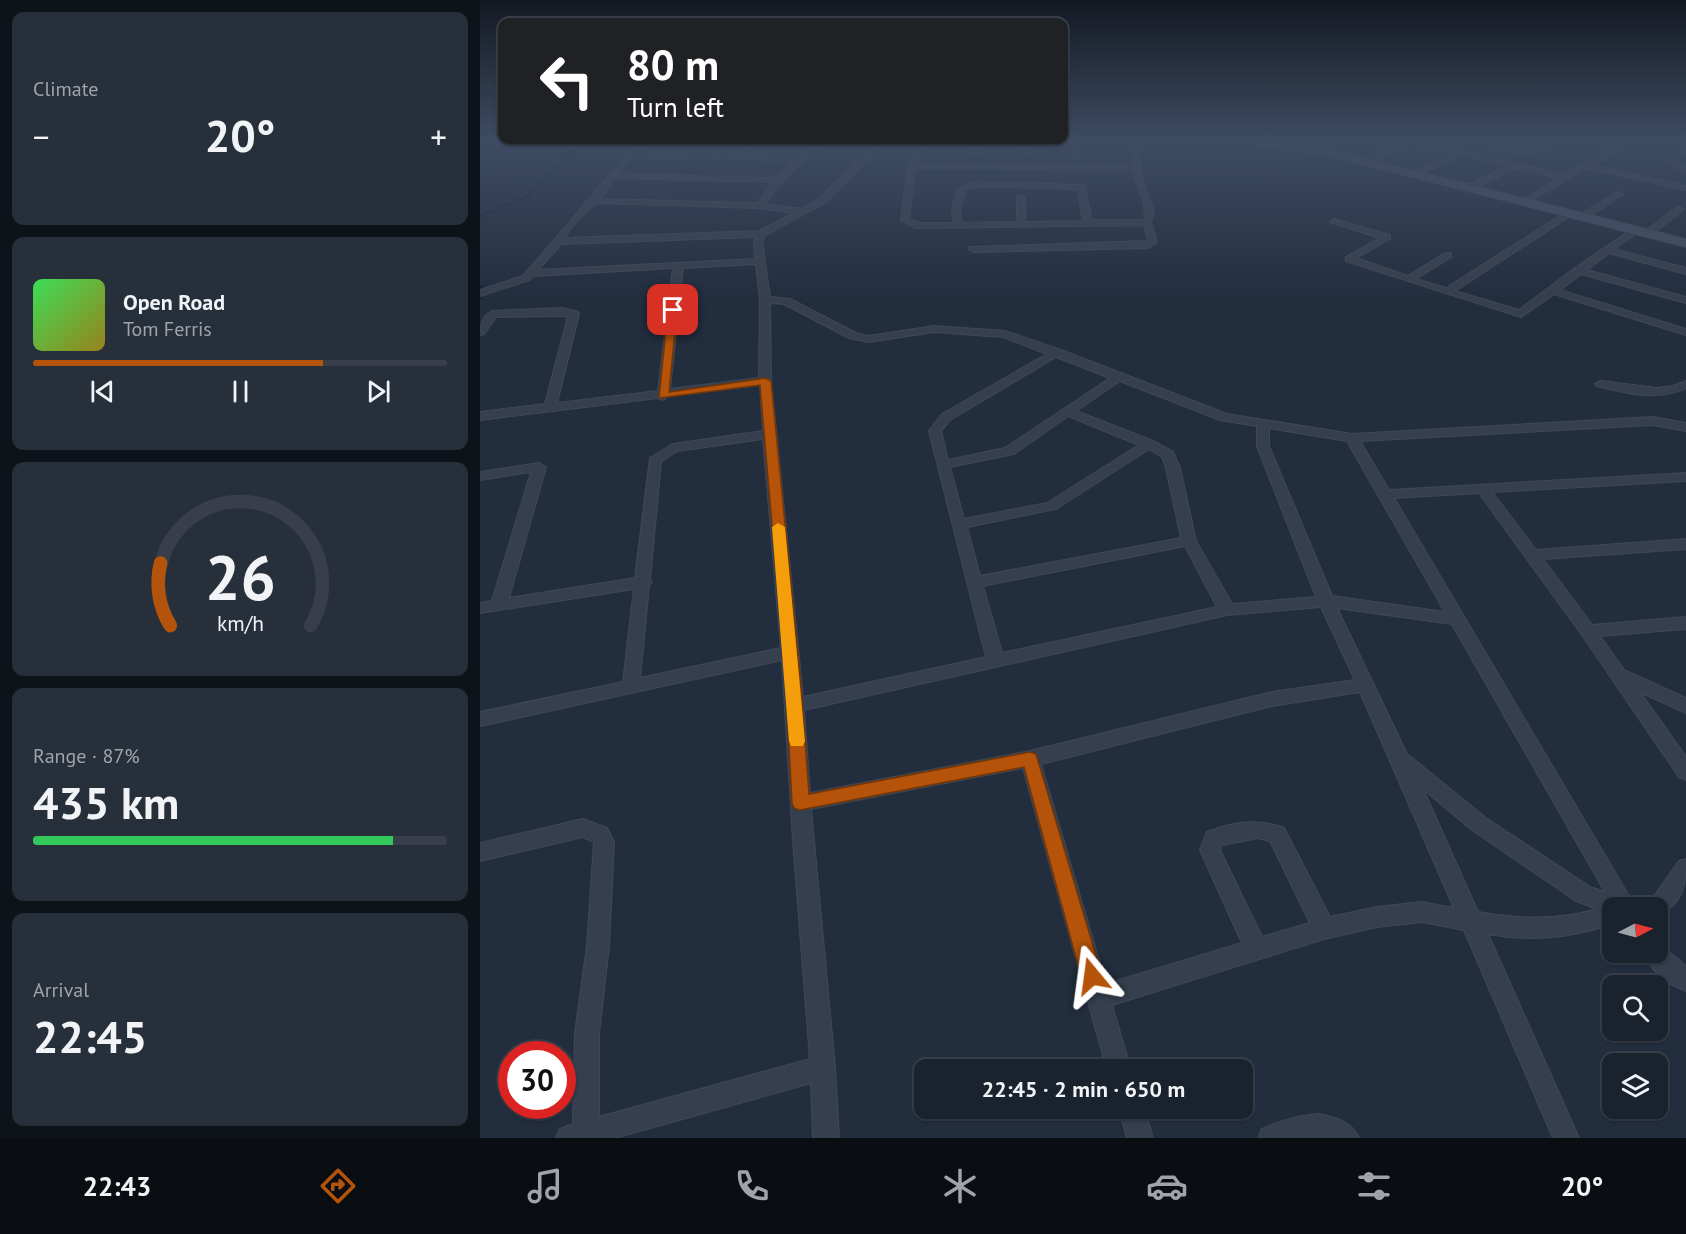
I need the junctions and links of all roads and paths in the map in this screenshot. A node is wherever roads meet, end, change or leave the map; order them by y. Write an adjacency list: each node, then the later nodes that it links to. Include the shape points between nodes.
1 (599, 194): 12 (street)
2 (768, 194): 14 (street)
3 (829, 194): 16 (street)
4 (908, 194): 23 (street, via 905,220 919,226)
5 (960, 194): 23 (street)
6 (1082, 194): 22 (street)
7 (1145, 194): 19 (street, via 1150,212)
8 (1494, 194): 13 (street)
9 (1538, 194): 13 (street)
10 (1619, 194): 18 (street)
11 (1021, 197): 21 (street)
12 (594, 201): 14 (street); 27 (street, via 573,220)
13 (1526, 202): 17 (street)
14 (759, 206): 16 (street)
15 (1680, 208): 26 (street)
16 (800, 212): 25 (street)
17 (1569, 214): 18 (street); 40 (street)
18 (1583, 217): 24 (street)
19 (1147, 222): 22 (street); 29 (street, via 1153,242 1149,245)
20 (1334, 222): 37 (street, via 1387,237 1349,259)
21 (1021, 224): 22 (street); 23 (street)
22 (1088, 224)
23 (957, 225)
24 (1635, 230): 26 (street); 30 (street)
25 (761, 234): 27 (street); 32 (street)
26 (1647, 234): 28 (street)
27 (558, 242): 36 (street)
28 (1686, 243)
29 (973, 249)
30 (1606, 250): 34 (street); 35 (street)
31 (1448, 255): 37 (street)
32 (761, 261): 33 (street); 41 (street)
33 (678, 267): 36 (street); 50 (street)
34 (1578, 270): 38 (street); 42 (street)
35 (1686, 271)
36 (531, 273): 39 (street)
37 (1409, 279): 40 (street)
38 (1553, 291): 40 (street, via 1521,314); 44 (street)
39 (485, 292)
40 (1447, 292)
41 (765, 300): 45 (street, via 786,301 853,336 869,339 934,329 979,330 1005,334); 47 (street)
42 (1686, 300)
43 (480, 332): 51 (street, via 493,314 574,314)
44 (1686, 332)
45 (1057, 352): 46 (street); 59 (street, via 946,417 935,431)
46 (1120, 376): 52 (street); 54 (street, via 1224,417)
47 (765, 381): 50 (street); 56 (street)
48 (1601, 384): 49 (street, via 1651,391)
49 (1686, 384)
50 (663, 396): 51 (street)
51 (550, 407): 53 (street)
52 (1068, 412): 58 (street); 59 (street, via 1009,451)
53 (480, 416)
54 (1263, 425): 57 (street); 70 (street, via 1263,446)
55 (1686, 427): 57 (street, via 1653,421)
56 (769, 434): 68 (street, via 673,448 655,461); 77 (street)
57 (1352, 438): 63 (street)
58 (1149, 444): 64 (street, via 1051,506); 65 (street, via 1168,455)
59 (943, 465): 64 (street)
60 (480, 476): 71 (street, via 539,467)
61 (1686, 477): 62 (street)
62 (1483, 489): 63 (street); 67 (street)
63 (1387, 494): 74 (street)
64 (960, 524): 69 (street)
65 (1189, 540): 69 (street); 73 (street)
66 (1686, 544): 67 (street)
67 (1532, 555): 76 (street)
68 (644, 582): 71 (street); 80 (street)
69 (976, 582): 78 (street)
70 (1326, 602): 73 (street); 74 (street); 81 (street)
71 (499, 605): 72 (street)
72 (480, 608)
73 (1227, 610): 78 (street)
74 (1459, 619): 91 (street)
75 (1686, 623): 76 (street)
76 (1588, 631): 79 (street)
77 (790, 652): 80 (street); 82 (street)
78 (996, 662): 82 (street)
79 (1616, 672): 83 (street); 87 (street)
80 (631, 684): 84 (street)
81 (1366, 685): 85 (street, via 1272,699); 86 (street)
82 (795, 705): 88 (street)
83 (1686, 706)
84 (480, 719)
85 (1030, 759): 88 (street); 100 (street)
86 (1400, 759): 93 (street, via 1479,824 1583,894); 95 (street)
87 (1686, 772)
88 (800, 803): 102 (street)
89 (480, 852): 104 (street, via 583,828 600,834 604,842 598,946)
90 (1686, 868): 92 (street)
91 (1620, 897)
92 (1666, 897)
93 (1602, 901)
94 (1602, 917): 95 (street, via 1578,925 1517,929)
95 (1470, 920): 96 (street, via 1422,912); 109 (street)
96 (1324, 929): 97 (street); 97 (street, via 1277,834 1257,829 1214,838 1210,850)
97 (1256, 949): 100 (street)
98 (1662, 963): 99 (street)
99 (1686, 980)
100 (1098, 998): 101 (street)
101 (1116, 1059)
102 (823, 1068): 104 (street); 105 (street)
103 (1134, 1119): 106 (street)
104 (578, 1135)
105 (826, 1138)
106 (1140, 1138)
107 (1271, 1138): 108 (street, via 1305,1126 1334,1129)
108 (1346, 1138)
109 (1566, 1138)

